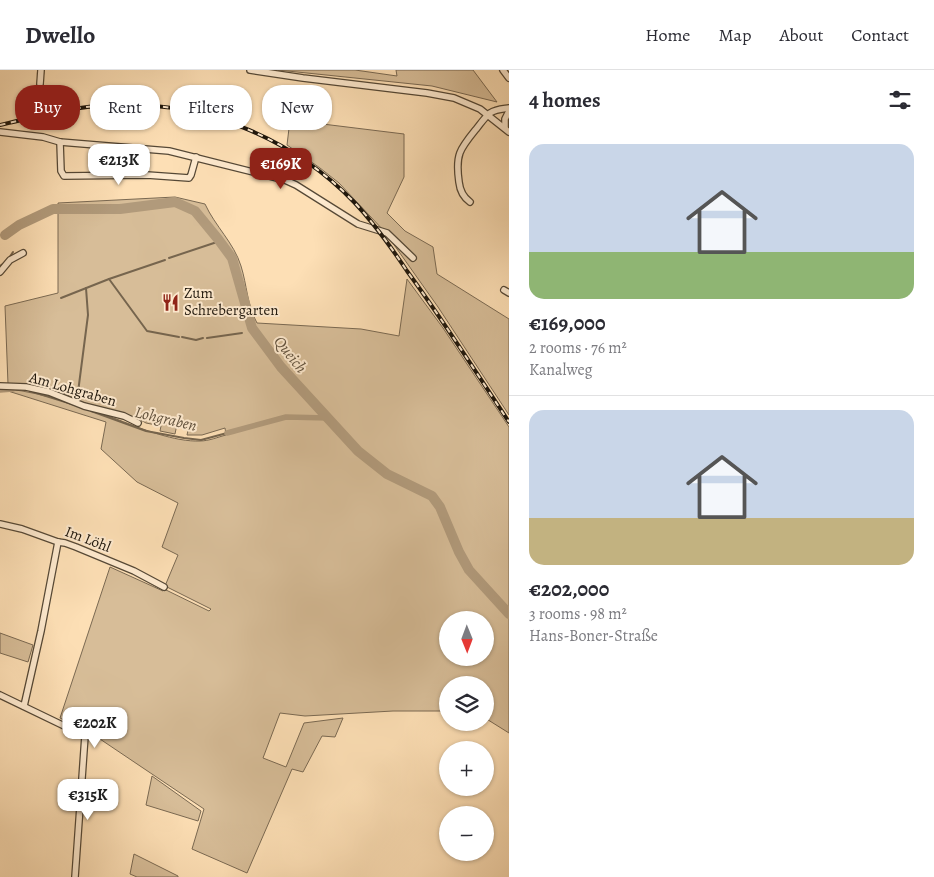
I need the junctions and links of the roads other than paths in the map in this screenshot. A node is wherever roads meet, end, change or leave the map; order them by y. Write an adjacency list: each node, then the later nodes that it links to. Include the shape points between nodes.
1 (41, 70): 5 (street)
2 (250, 70): 7 (street, via 436,94 464,101)
3 (503, 70): 4 (street)
4 (509, 78)
5 (40, 84)
6 (509, 109): 7 (street); 8 (street, via 505,117)
7 (488, 115): 8 (street); 12 (street, via 458,158 460,188)
8 (507, 130)
9 (0, 132): 10 (street)
10 (60, 142): 11 (street, via 169,151); 11 (street, via 60,171 64,176 189,178)
11 (196, 157): 14 (street, via 291,182 358,224 387,233)
12 (470, 202)
13 (23, 252): 15 (street)
14 (413, 258)
15 (0, 272)
16 (0, 386): 17 (street, Am Lohgraben, via 56,394)
17 (138, 423)
18 (0, 524): 19 (street, Im Löhl)
19 (58, 542): 20 (street, Im Löhl, via 134,571); 22 (street)
20 (164, 587)
21 (0, 695): 22 (street)
22 (24, 706): 23 (street, via 85,736)
23 (75, 877)

